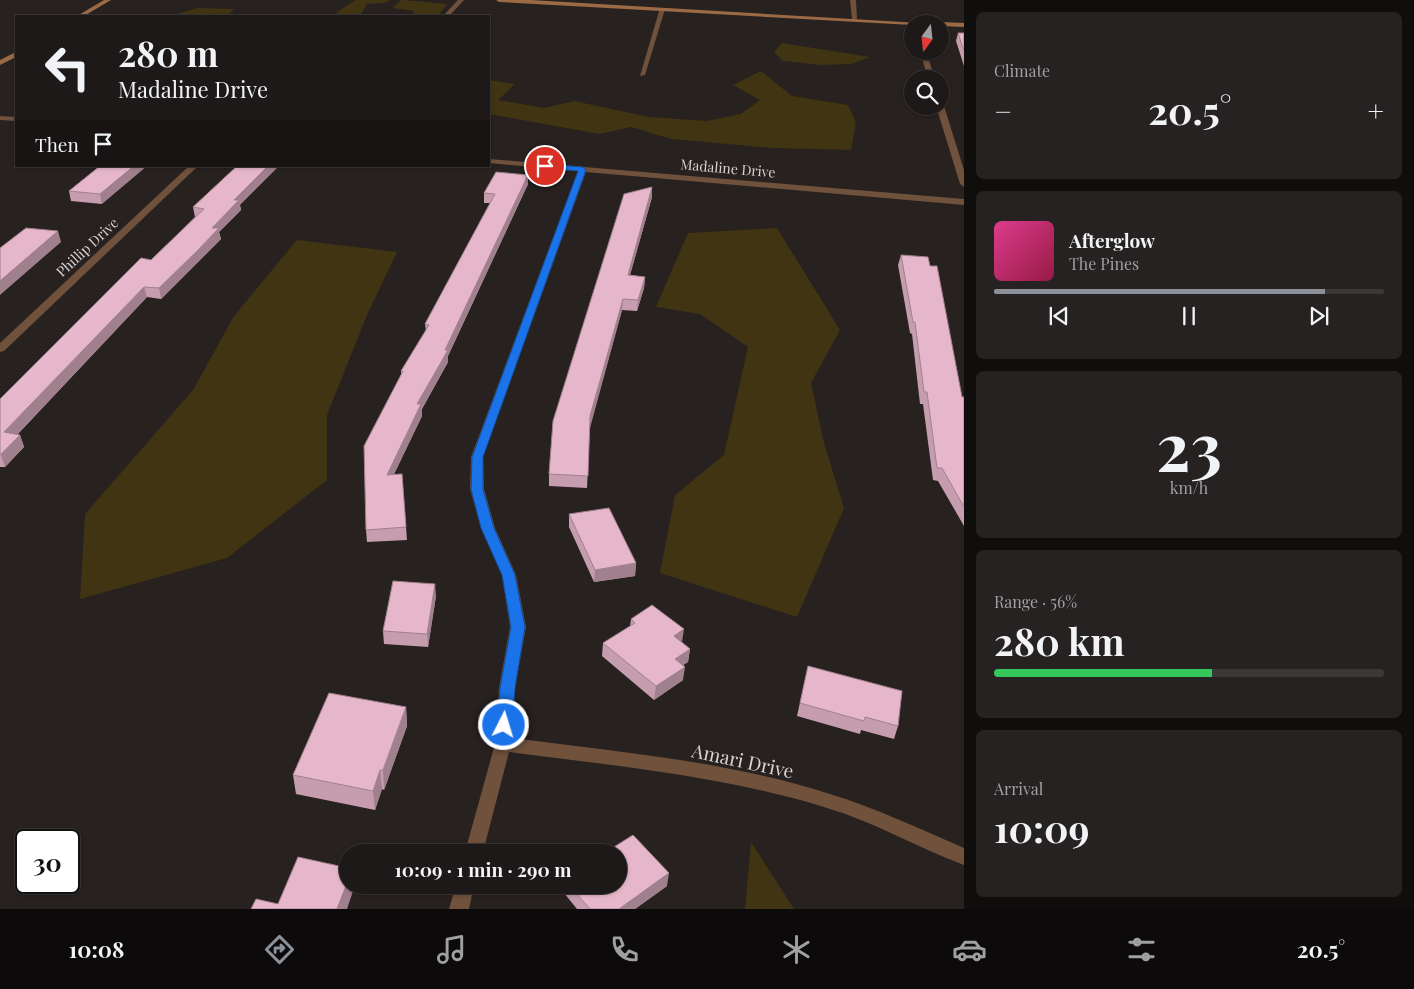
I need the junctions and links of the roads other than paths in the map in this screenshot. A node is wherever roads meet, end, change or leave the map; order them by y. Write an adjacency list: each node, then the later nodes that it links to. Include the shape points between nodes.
1 (108, 0): 6 (main road)
2 (461, 0): 7 (street)
3 (499, 0): 5 (main road)
4 (853, 0): 8 (street)
5 (662, 9): 8 (main road); 14 (street)
6 (82, 15)
7 (447, 15)
8 (855, 19): 9 (main road)
9 (904, 22)
10 (949, 24): 11 (main road)
11 (964, 25)
12 (15, 55): 13 (main road)
13 (0, 63)
14 (642, 75)
15 (943, 115): 21 (street)
16 (0, 118): 17 (street)
17 (15, 119)
18 (490, 161): 20 (street, Madaline Drive)
19 (193, 167): 23 (street, Phillip Drive)
20 (583, 170): 22 (street, Madaline Drive); 24 (street, via 477,457 477,489 488,528 509,575 518,627 507,688)
21 (964, 184)
22 (964, 202)
23 (0, 349)
24 (503, 744): 25 (street); 26 (street, Amari Drive, via 690,770 810,796 858,811)
25 (476, 844)
26 (964, 857)
27 (463, 894): 28 (street)
28 (459, 909)

